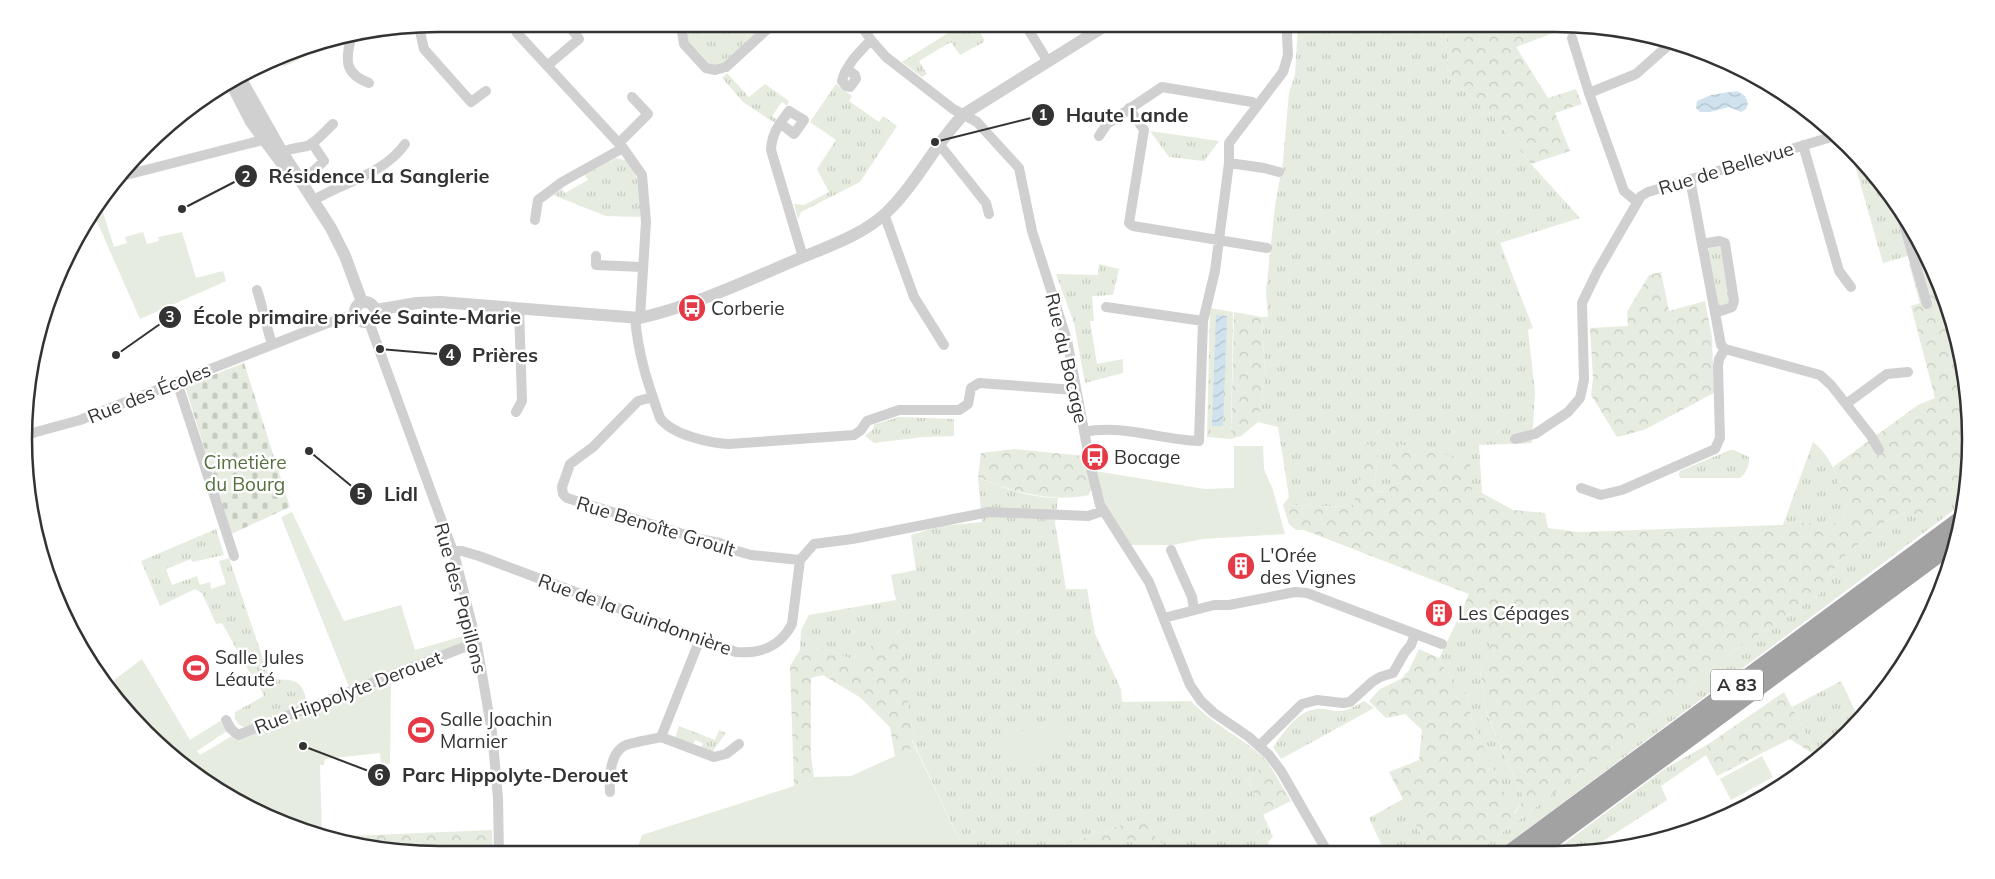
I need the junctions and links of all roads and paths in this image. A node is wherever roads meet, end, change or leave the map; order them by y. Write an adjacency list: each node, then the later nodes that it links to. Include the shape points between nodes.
1 (517, 32): 15 (street)
2 (574, 32): 15 (street, via 579,39)
3 (682, 32): 4 (street, via 684,44 706,68 715,70 726,67)
4 (764, 32)
5 (866, 32): 11 (street, Rue du Bocage)
6 (1030, 32): 14 (street)
7 (1095, 32): 14 (street)
8 (1288, 32): 23 (street, via 1283,72)
9 (420, 33): 20 (street, via 424,48 471,102)
10 (1572, 38): 21 (street)
11 (871, 40): 16 (street); 25 (street, Rue du Bocage, via 886,58)
12 (350, 42): 18 (street, via 349,68 355,78)
13 (1666, 48): 21 (street, via 1636,74)
14 (1048, 62): 25 (street)
15 (548, 65): 35 (street)
16 (847, 69)
17 (243, 83): 28 (street)
18 (369, 83)
19 (234, 88): 28 (street, via 251,122)
20 (486, 91)
21 (1589, 93): 43 (street, via 1624,191)
22 (632, 97): 35 (street, via 648,114)
23 (1256, 105): 24 (street, via 1162,87); 37 (street, via 1228,143)
24 (1129, 108): 29 (street, via 1107,124); 48 (street, via 1144,130 1129,223)
25 (964, 114): 33 (street); 71 (street, Rue du Bocage, via 977,122 1019,168 1032,231 1066,340)
26 (333, 124): 31 (street)
27 (780, 124): 52 (street, via 772,135 771,150)
28 (266, 135): 36 (street); 39 (street, via 251,143); 42 (street, via 276,158)
29 (1099, 136)
30 (1828, 138): 34 (street, Rue de Bellevue)
31 (312, 143): 36 (street); 41 (street, via 324,161)
32 (405, 144): 42 (street, via 396,156 361,178)
33 (939, 144): 44 (street, via 910,186); 45 (street, via 986,204)
34 (1803, 145): 40 (street, Rue de Bellevue); 54 (street, via 1839,270)
35 (621, 146): 46 (street, via 538,200); 53 (street, via 642,175 646,222)
36 (282, 152): 41 (street)
37 (1229, 163): 38 (street); 48 (street)
38 (1278, 172)
39 (132, 173)
40 (1690, 179): 43 (street, Rue de Bellevue, via 1648,192); 49 (street)
41 (302, 182): 42 (street)
42 (312, 197): 56 (street, via 332,228)
43 (1637, 202): 77 (street, Rue de Bellevue, via 1582,303 1584,380 1580,398 1568,412 1535,434)
44 (884, 214): 52 (street, via 858,233); 67 (street, via 914,297)
45 (989, 214)
46 (535, 220)
47 (1906, 233): 57 (street)
48 (1219, 239): 50 (street); 64 (street, via 1214,281)
49 (1702, 244): 61 (street); 61 (street, via 1725,243 1734,301 1732,307)
50 (1267, 248)
51 (596, 256): 53 (street, via 596,265)
52 (803, 257): 63 (street, via 672,310)
53 (642, 267): 63 (street)
54 (1851, 287)
55 (257, 290): 66 (street)
56 (362, 302): 60 (street, via 371,303); 62 (street, via 357,306)
57 (1927, 304)
58 (1106, 307): 64 (street)
59 (519, 308): 60 (street, via 440,302); 63 (street); 74 (street, via 522,401)
60 (376, 310): 65 (street)
61 (1715, 313): 68 (street, via 1720,345)
62 (355, 315): 65 (street, via 359,321); 66 (street, Rue des Écoles)
63 (638, 318): 72 (street, via 637,344)
64 (1203, 321): 75 (street, via 1200,441 1126,431)
65 (369, 322): 84 (street, Rue des Papillons)
66 (272, 344): 70 (street, Rue des Écoles)
67 (944, 345)
68 (1725, 349): 73 (street, via 1820,375); 79 (street, via 1718,366 1720,438 1715,449 1622,490 1601,495)
69 (1908, 372): 73 (street, via 1888,374)
70 (177, 382): 76 (street, Rue des Écoles, via 80,420); 85 (street)
71 (1076, 390): 72 (street, via 979,383 971,388 968,404 959,410 899,410 867,421 854,435 729,444 713,443 665,425); 75 (street, Rue du Bocage)
72 (653, 397): 86 (street, Rue Benoîte Groult, via 638,401 593,447 570,464 562,487 563,494 567,498 751,555)
73 (1846, 404): 78 (street)
74 (516, 412)
75 (1084, 432): 80 (street, Rue du Bocage)
76 (32, 433)
77 (1515, 439)
78 (1879, 450)
79 (1582, 488)
80 (1103, 511): 86 (street, via 1088,516 990,512 814,544); 88 (street, Rue du Bocage, via 1149,582)
81 (1954, 525): 101 (highway, A 83)
82 (1949, 546): 98 (highway, A 83)
83 (1171, 550): 87 (street, via 1192,597)
84 (452, 551): 90 (street, Rue de la Guindonnière, via 479,556); 92 (street, Rue des Papillons)
85 (234, 556)
86 (800, 560): 90 (street, Rue de la Guindonnière, via 792,624 779,642 750,653 736,652)
87 (1194, 610): 88 (street); 89 (street, via 1295,592 1307,593)
88 (1164, 618): 96 (street, Rue du Bocage, via 1190,685 1201,701)
89 (1415, 634): 91 (street); 96 (street, via 1393,673 1372,682 1350,702 1317,700 1302,704)
90 (700, 639): 94 (street)
91 (1442, 644)
92 (477, 645): 93 (street, Rue Hippolyte Derouet, via 467,646 238,735); 99 (street, Rue des Papillons, via 493,739)
93 (226, 720)
94 (661, 736): 95 (street, via 714,757 726,754); 97 (street, via 626,745 617,752 609,776)
95 (739, 744)
96 (1259, 746): 100 (street, Rue du Bocage, via 1281,771)
97 (610, 792)
98 (1592, 809): 102 (highway, A 83); 103 (highway)
99 (499, 846)
100 (1325, 846)
101 (1520, 846)
102 (1543, 846)
103 (1553, 846)

